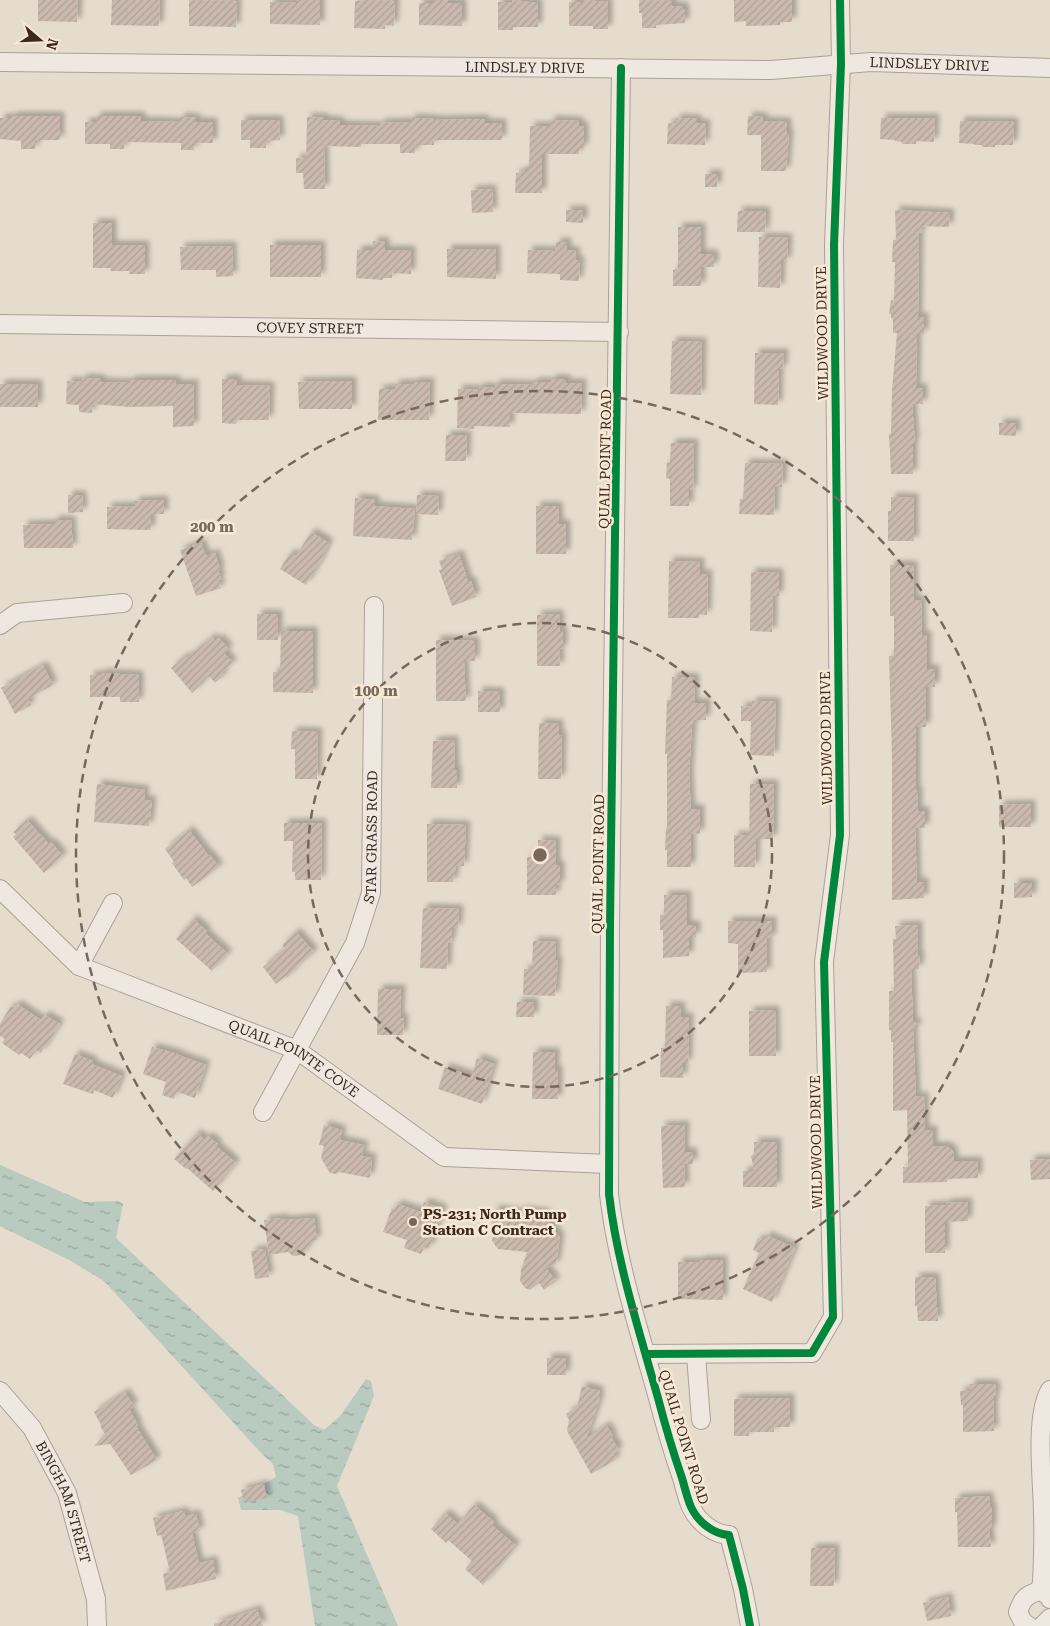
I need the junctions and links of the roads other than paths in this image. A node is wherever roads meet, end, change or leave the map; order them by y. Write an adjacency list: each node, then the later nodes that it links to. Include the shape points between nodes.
1 (840, 0): 3 (street, WILDWOOD DRIVE)
2 (0, 62): 4 (street, LINDSLEY DRIVE)
3 (841, 64): 4 (street, LINDSLEY DRIVE, via 770,70); 5 (street, LINDSLEY DRIVE, via 871,62); 18 (street, WILDWOOD DRIVE, via 834,245 840,835 824,962 833,1317 812,1353)
4 (621, 68): 7 (street, QUAIL POINT ROAD)
5 (1050, 68)
6 (0, 324): 7 (street, COVEY STREET)
7 (619, 332): 16 (street, QUAIL POINT ROAD)
8 (123, 602): 10 (street, via 17,613)
9 (374, 606): 14 (street, STAR GRASS ROAD, via 371,892 355,943)
10 (0, 625)
11 (0, 889): 13 (street, QUAIL POINTE COVE)
12 (113, 903): 13 (street)
13 (79, 966): 14 (street, QUAIL POINTE COVE)
14 (297, 1050): 15 (street, STAR GRASS ROAD); 16 (street, QUAIL POINTE COVE, via 444,1157)
15 (263, 1112)
16 (609, 1164): 17 (street, QUAIL POINT ROAD, via 613,1228)
17 (646, 1354): 18 (street); 25 (street, QUAIL POINT ROAD, via 691,1507 709,1528 721,1535 729,1535)
18 (696, 1355): 21 (street)
19 (1050, 1390): 22 (street, via 1042,1410 1041,1433 1042,1582)
20 (0, 1391): 24 (street, BINGHAM STREET, via 32,1428 66,1493 96,1599)
21 (701, 1420)
22 (1045, 1595): 26 (street, via 1029,1594 1021,1602 1018,1612)
23 (1050, 1618): 27 (street)
24 (97, 1626)
25 (750, 1626)
26 (1029, 1626)
27 (1042, 1626)

